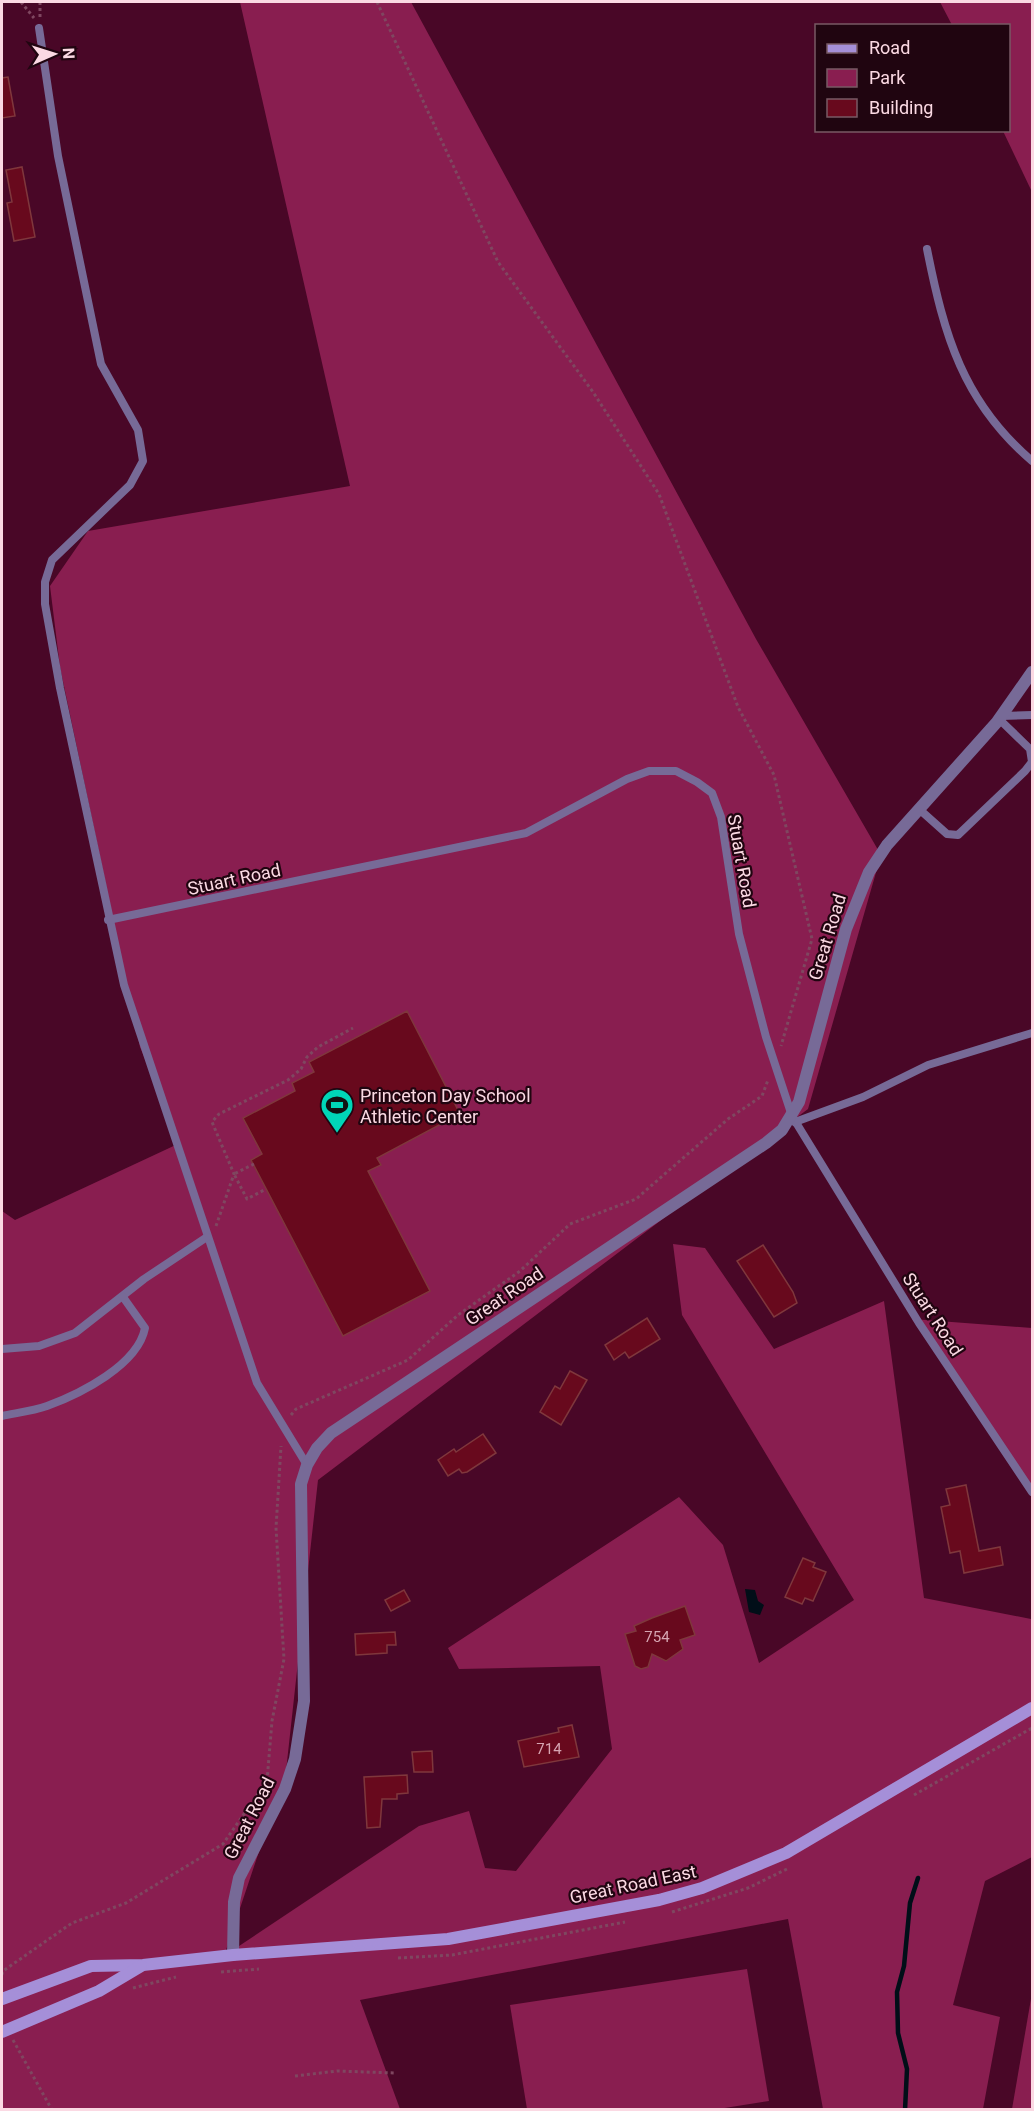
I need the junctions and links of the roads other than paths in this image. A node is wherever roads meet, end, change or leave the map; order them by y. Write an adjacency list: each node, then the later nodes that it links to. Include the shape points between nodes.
1 (39, 28): 8 (lane, via 58,156 101,364 138,430 144,461 130,485 52,560 45,582 45,604 60,688)
2 (927, 249): 3 (lane, via 940,314 968,383 988,416)
3 (1032, 461)
4 (1032, 672): 6 (street, Great Road)
5 (1032, 715): 6 (lane)
6 (1000, 718): 7 (street, Great Road); 7 (lane, via 1030,749 1032,762 1025,771 958,835 947,834)
7 (919, 809): 10 (street, Great Road, via 887,845 856,898)
8 (108, 920): 10 (lane, Stuart Road, via 526,833 627,779 649,771 676,771 712,793 721,817 739,934); 11 (lane, via 124,985)
9 (1032, 1033): 10 (lane, via 928,1065 863,1097)
10 (793, 1119): 15 (street, Great Road, via 766,1143 331,1433); 16 (lane, Stuart Road, via 920,1323)
11 (207, 1237): 12 (lane); 15 (lane, via 257,1383)
12 (123, 1297): 13 (lane, via 75,1333 39,1346); 14 (lane, via 145,1328 134,1353 85,1390 45,1407)
13 (2, 1349)
14 (2, 1416)
15 (307, 1465): 18 (street, Great Road, via 299,1503 302,1728 285,1789 239,1878 234,1902)
16 (1032, 1492)
17 (1032, 1708): 18 (street, Great Road East, via 786,1853 698,1890 448,1940)
18 (233, 1955): 19 (street)
19 (143, 1965): 20 (street, via 91,1966); 21 (street, via 99,1991)
20 (2, 1999)
21 (6, 2029)

